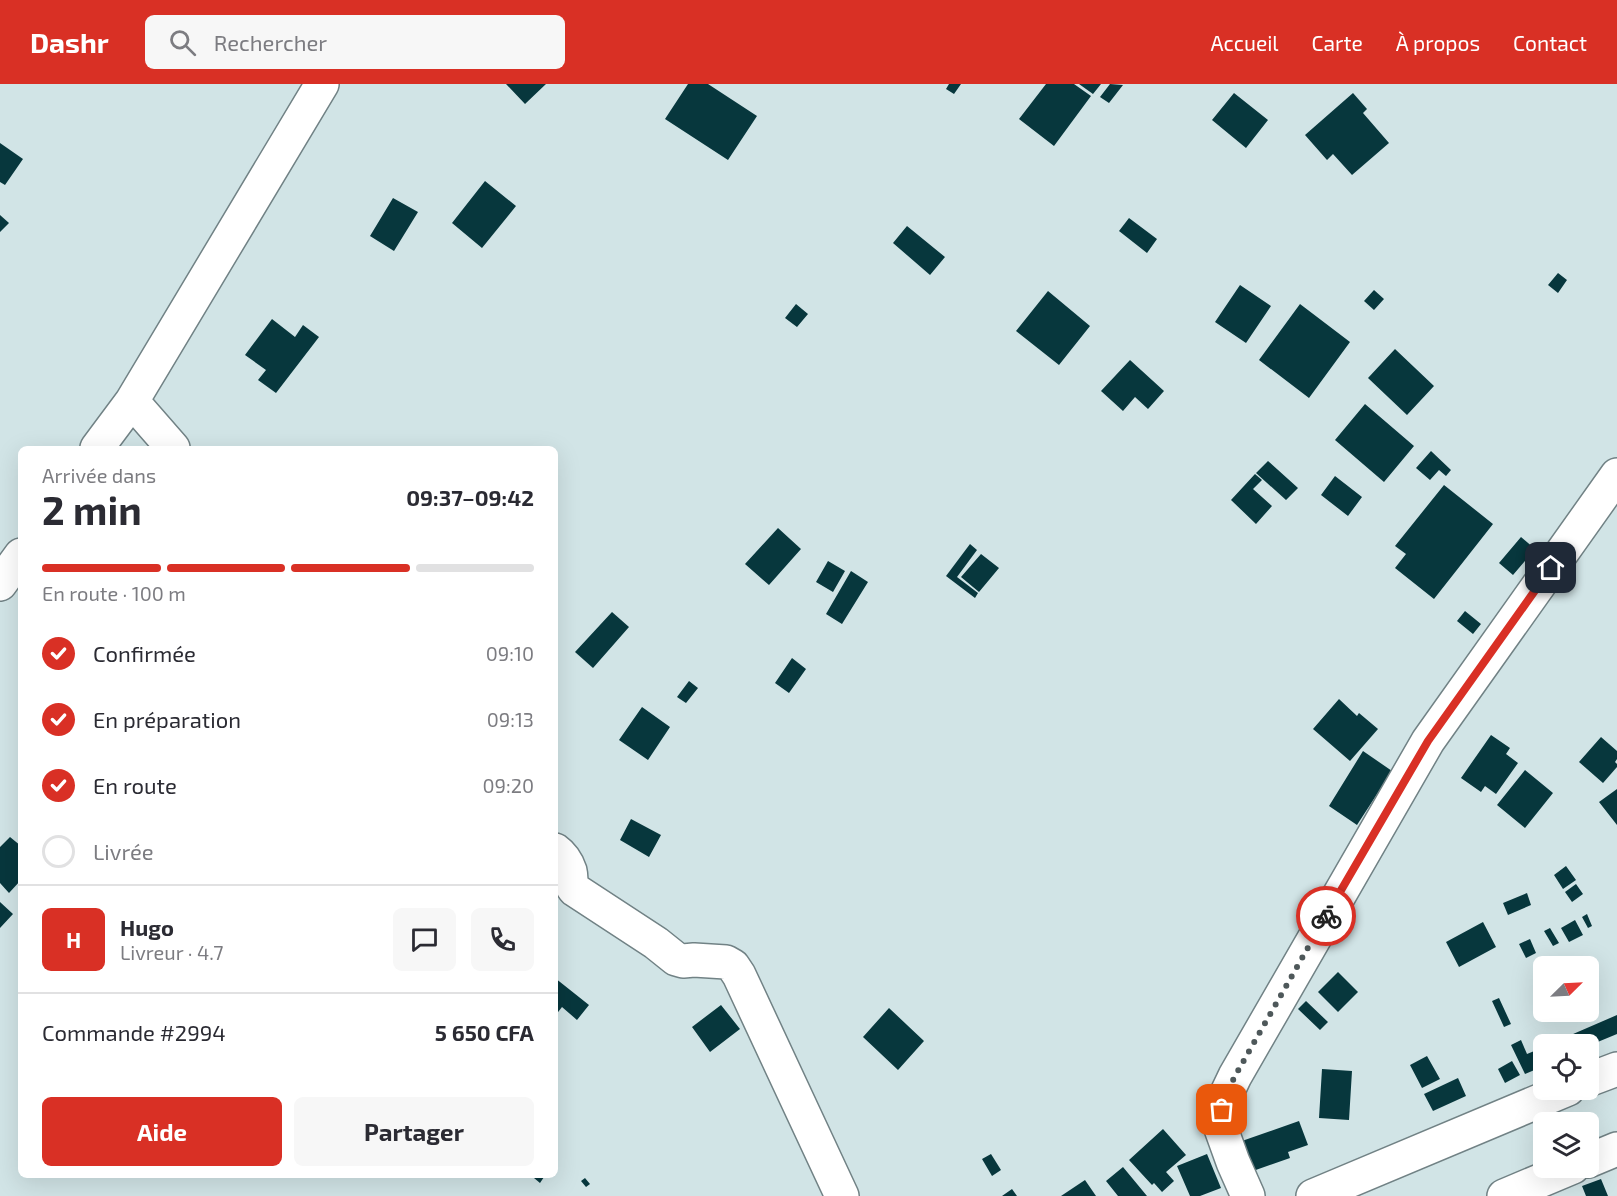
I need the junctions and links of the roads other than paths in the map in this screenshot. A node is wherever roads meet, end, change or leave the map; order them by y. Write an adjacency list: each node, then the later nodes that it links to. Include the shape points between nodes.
1 (322, 84): 2 (street)
2 (132, 401): 3 (street); 4 (street)
3 (98, 446)
4 (171, 446)
5 (1617, 475): 17 (street, via 1428,741 1235,1076 1219,1123)
6 (18, 559): 7 (street)
7 (0, 584)
8 (558, 852): 16 (street, via 570,872 572,888 676,959 726,962 733,966)
9 (1617, 1069): 10 (street)
10 (1599, 1076)
11 (1545, 1100): 15 (street)
12 (1617, 1149): 13 (street)
13 (1599, 1156)
14 (1547, 1178): 19 (street)
15 (1369, 1185): 18 (street)
16 (842, 1196)
17 (1248, 1196)
18 (1313, 1196)
19 (1504, 1196)

